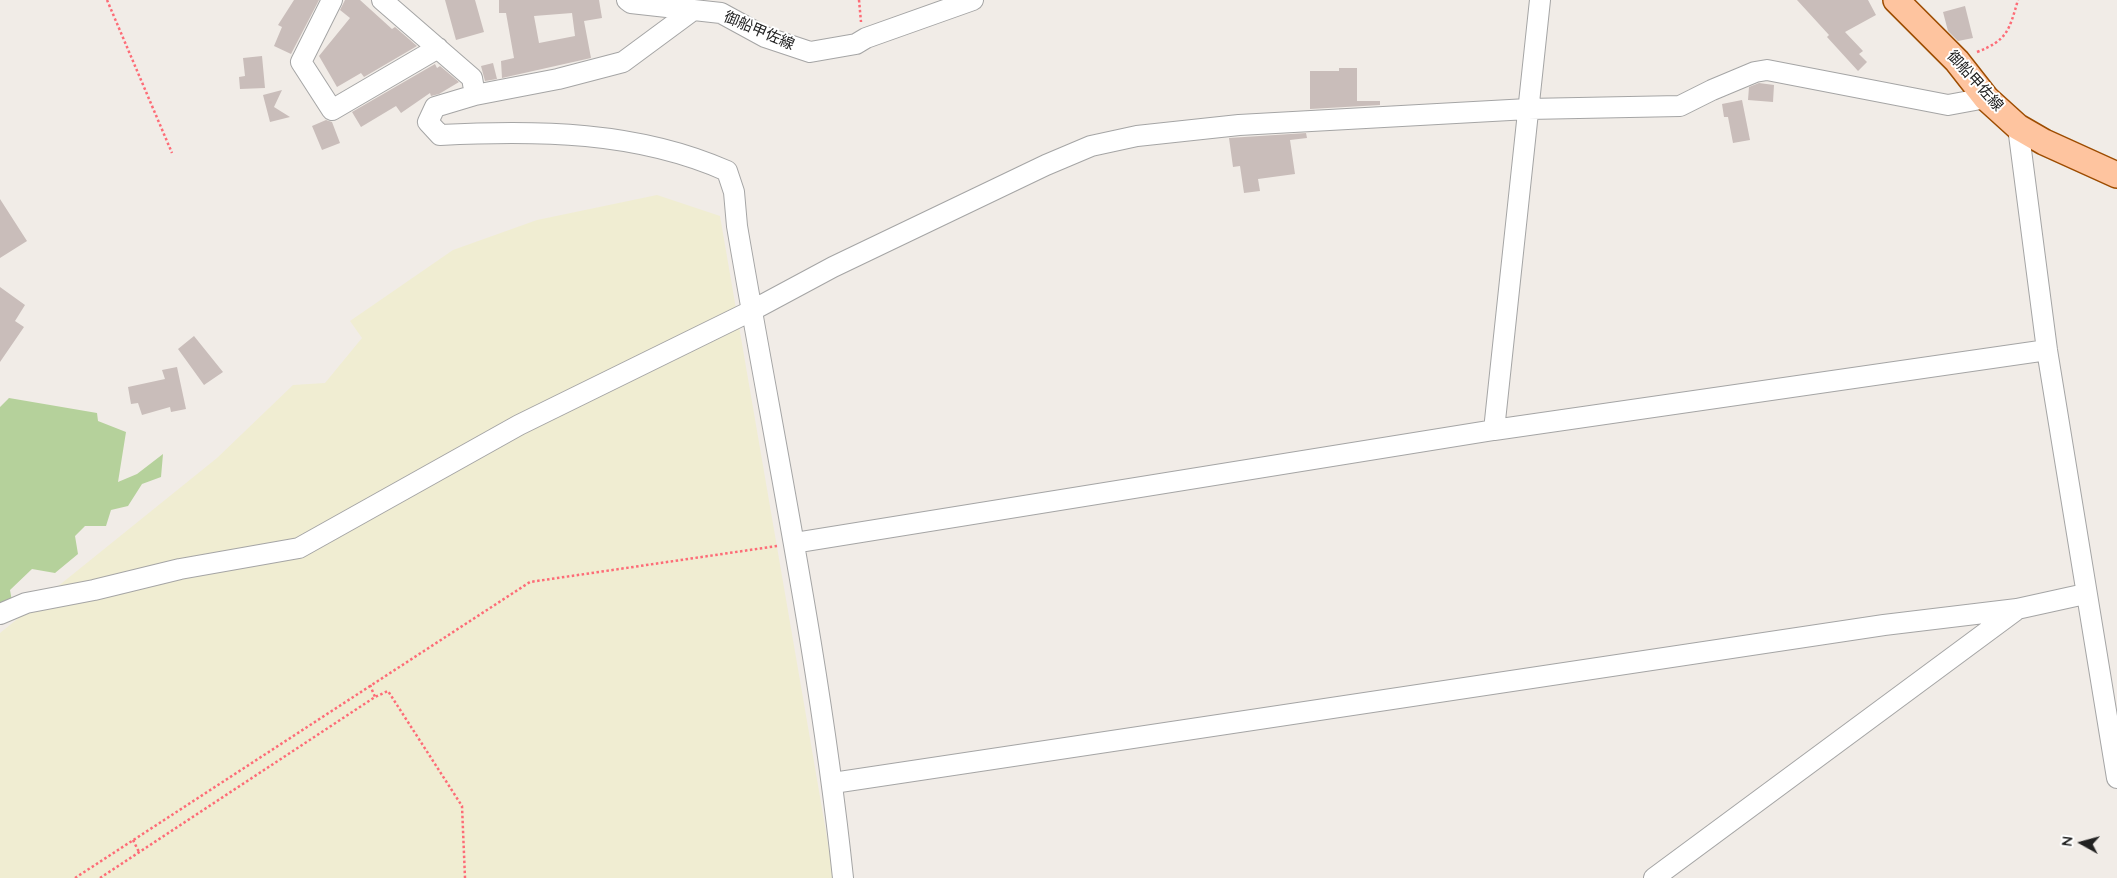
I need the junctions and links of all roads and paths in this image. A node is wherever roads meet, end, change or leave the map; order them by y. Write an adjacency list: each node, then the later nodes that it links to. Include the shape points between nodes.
1 (107, 0): 18 (path)
2 (332, 0): 12 (street, via 301,62 332,110)
3 (382, 0): 12 (street)
4 (626, 0): 10 (street, 御船甲佐線)
5 (859, 0): 11 (path, via 859,16)
6 (973, 0): 11 (street, 御船甲佐線)
7 (1540, 0): 16 (street)
8 (1896, 0): 13 (main road, 御船甲佐線)
9 (2018, 0): 13 (path, via 2008,32 1986,49)
10 (689, 7): 11 (street, 御船甲佐線, via 721,13 765,37 810,52 856,44); 14 (street, via 623,62)
11 (866, 38)
12 (438, 48): 14 (street, via 472,78)
13 (1957, 61): 15 (main road, 御船甲佐線)
14 (475, 95): 20 (street, via 435,107 428,122 440,135 487,133 608,137 669,149 727,171 734,192)
15 (1986, 98): 16 (street, via 1948,105 1767,70 1754,72 1680,106); 17 (main road, 御船甲佐線)
16 (1528, 109): 20 (street, via 1239,125 1137,136 1091,146 833,267); 22 (street)
17 (2018, 127): 19 (main road, 御船甲佐線); 21 (street)
18 (172, 153)
19 (2117, 175)
20 (751, 311): 23 (street); 26 (street, via 519,426 299,548 180,569 26,603)
21 (2047, 350): 22 (street); 24 (street)
22 (1494, 430): 23 (street)
23 (794, 543): 27 (path, via 530,582); 30 (street)
24 (2085, 594): 25 (street); 29 (street)
25 (2017, 609): 30 (street, via 1884,625); 37 (street)
26 (0, 614)
27 (370, 686): 28 (path); 31 (path)
28 (375, 697): 32 (path); 35 (path, via 388,691 462,806)
29 (2117, 778)
30 (833, 783): 36 (street)
31 (133, 840): 32 (path); 33 (path)
32 (140, 852): 34 (path)
33 (75, 878)
34 (100, 878)
35 (465, 878)
36 (843, 878)
37 (1654, 878)

